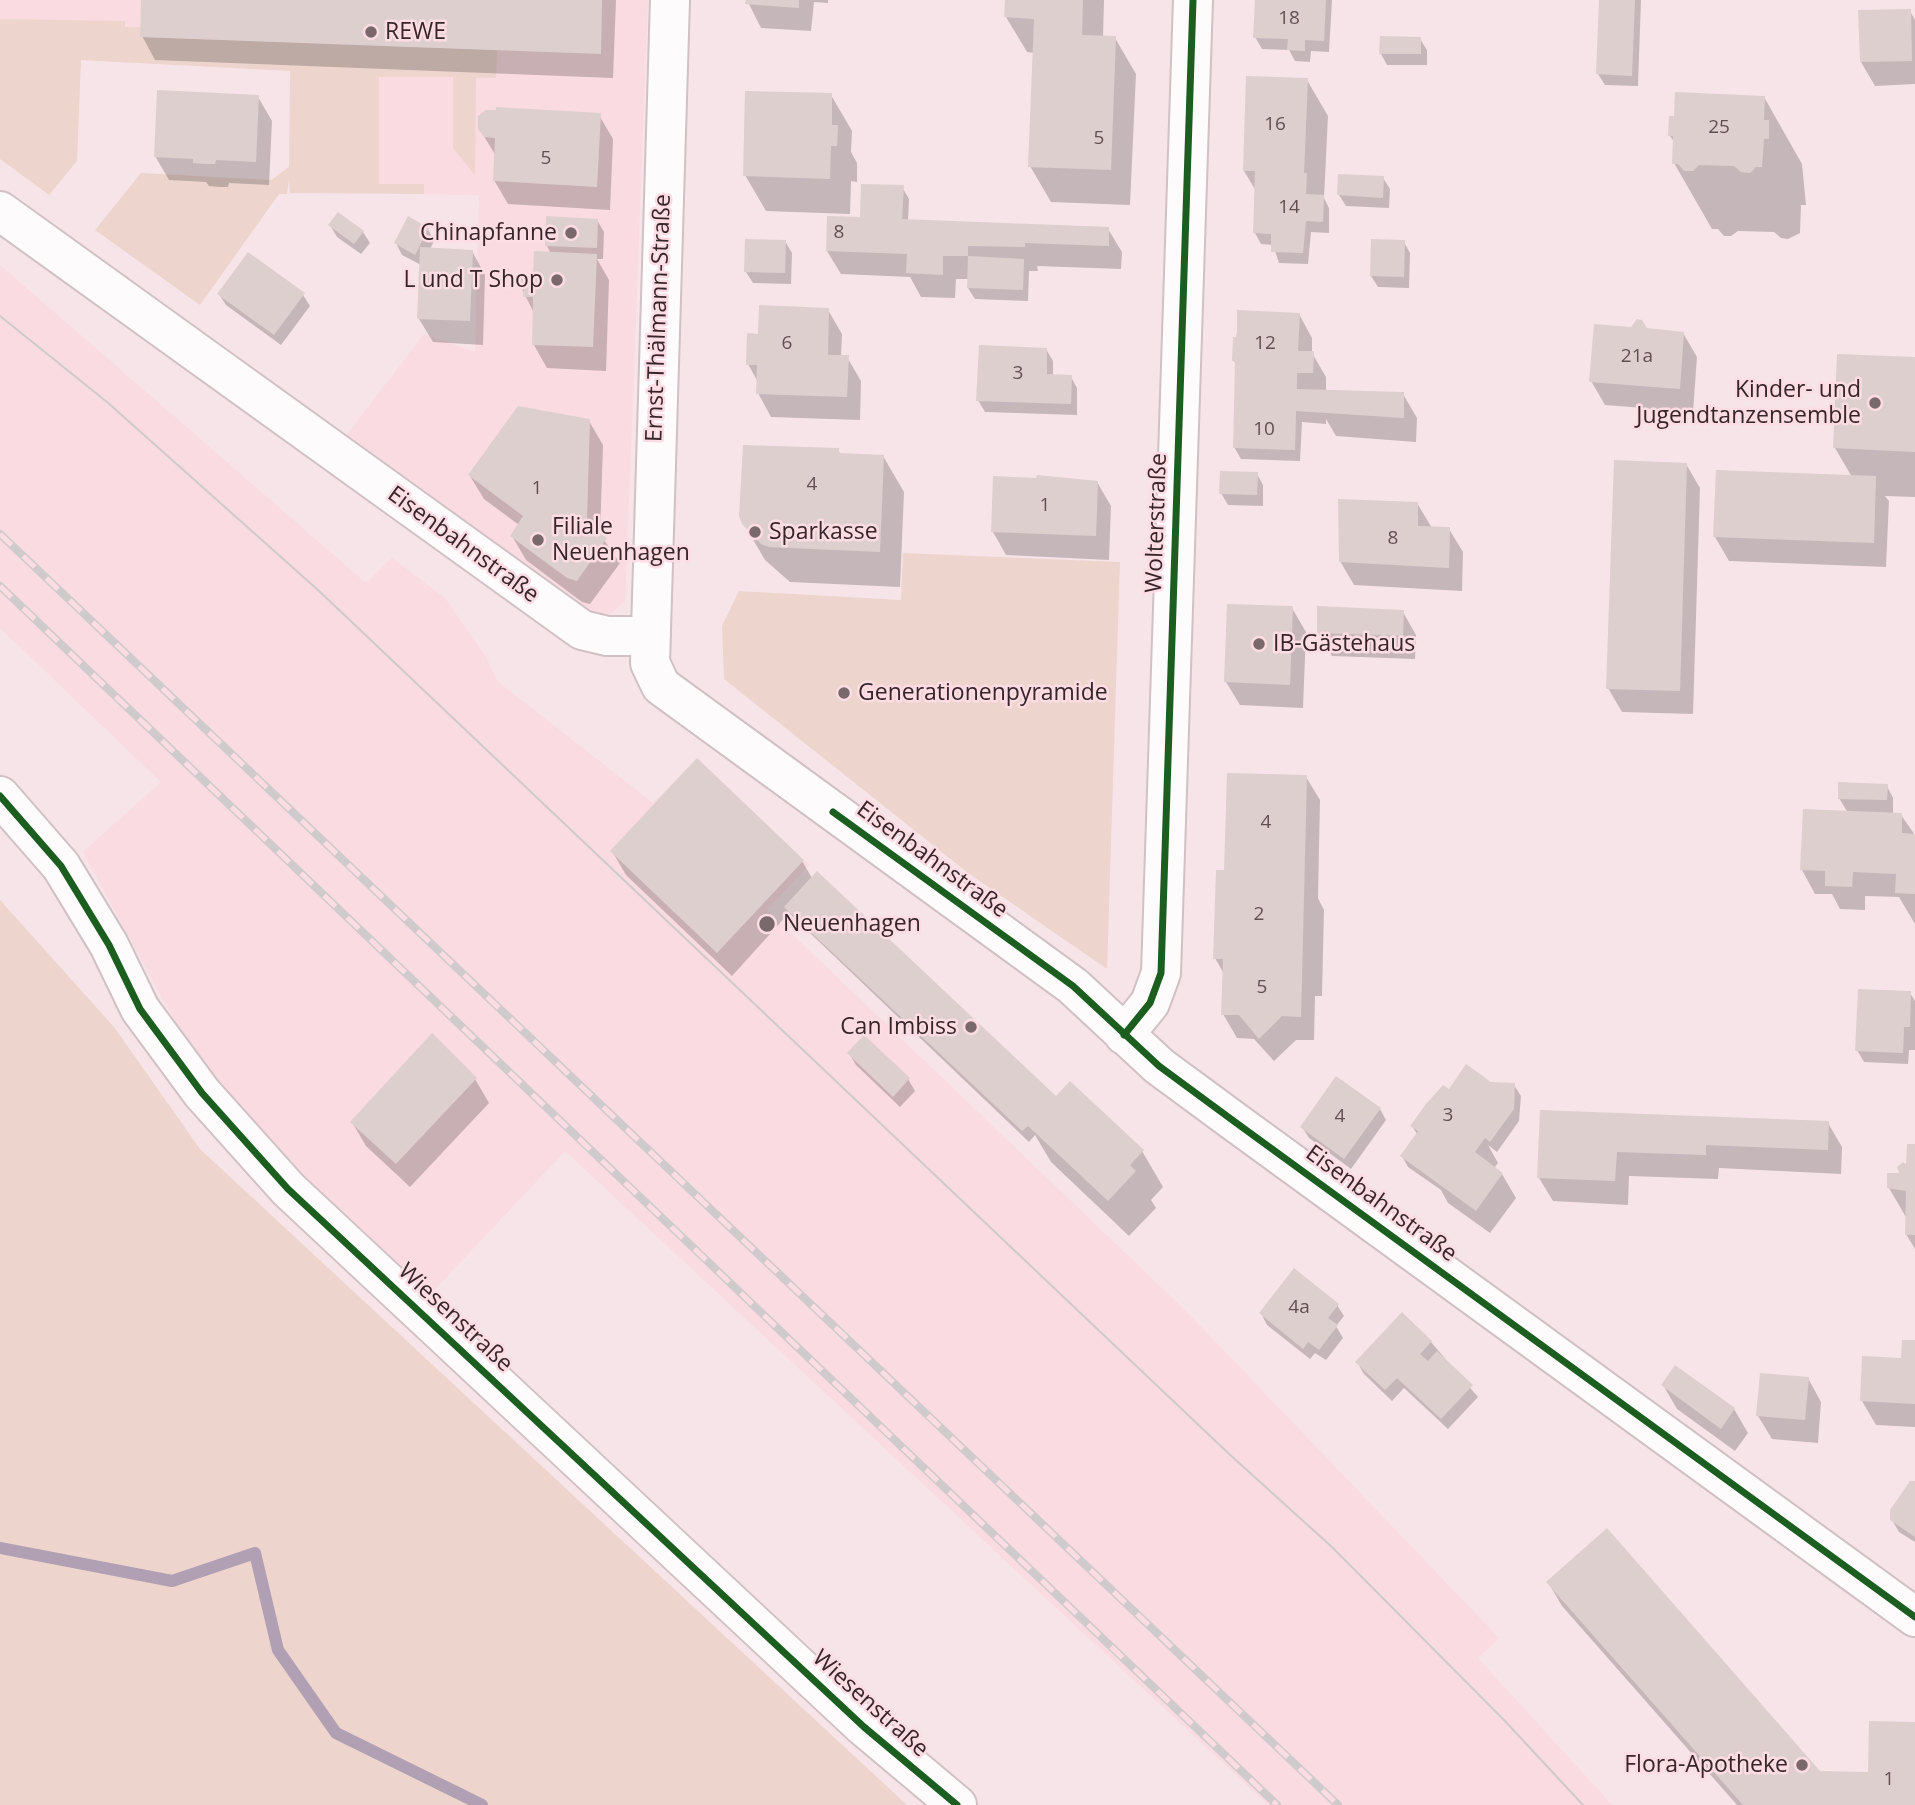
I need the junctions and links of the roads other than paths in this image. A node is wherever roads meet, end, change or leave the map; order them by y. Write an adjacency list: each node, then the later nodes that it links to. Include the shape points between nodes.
1 (670, 0): 4 (street, Ernst-Thälmann-Straße)
2 (1193, 0): 6 (street, Wolterstraße, via 1161,974 1150,1003)
3 (0, 211): 4 (street, Eisenbahnstraße, via 582,630 607,636)
4 (651, 636): 6 (street, Eisenbahnstraße, via 650,663 661,686 1073,986)
5 (0, 796): 8 (street, Wiesenstraße, via 61,866 109,945 140,1009 202,1093 288,1189 864,1727)
6 (1124, 1035): 7 (street, Eisenbahnstraße, via 1235,1122)
7 (1915, 1617)
8 (957, 1805)

